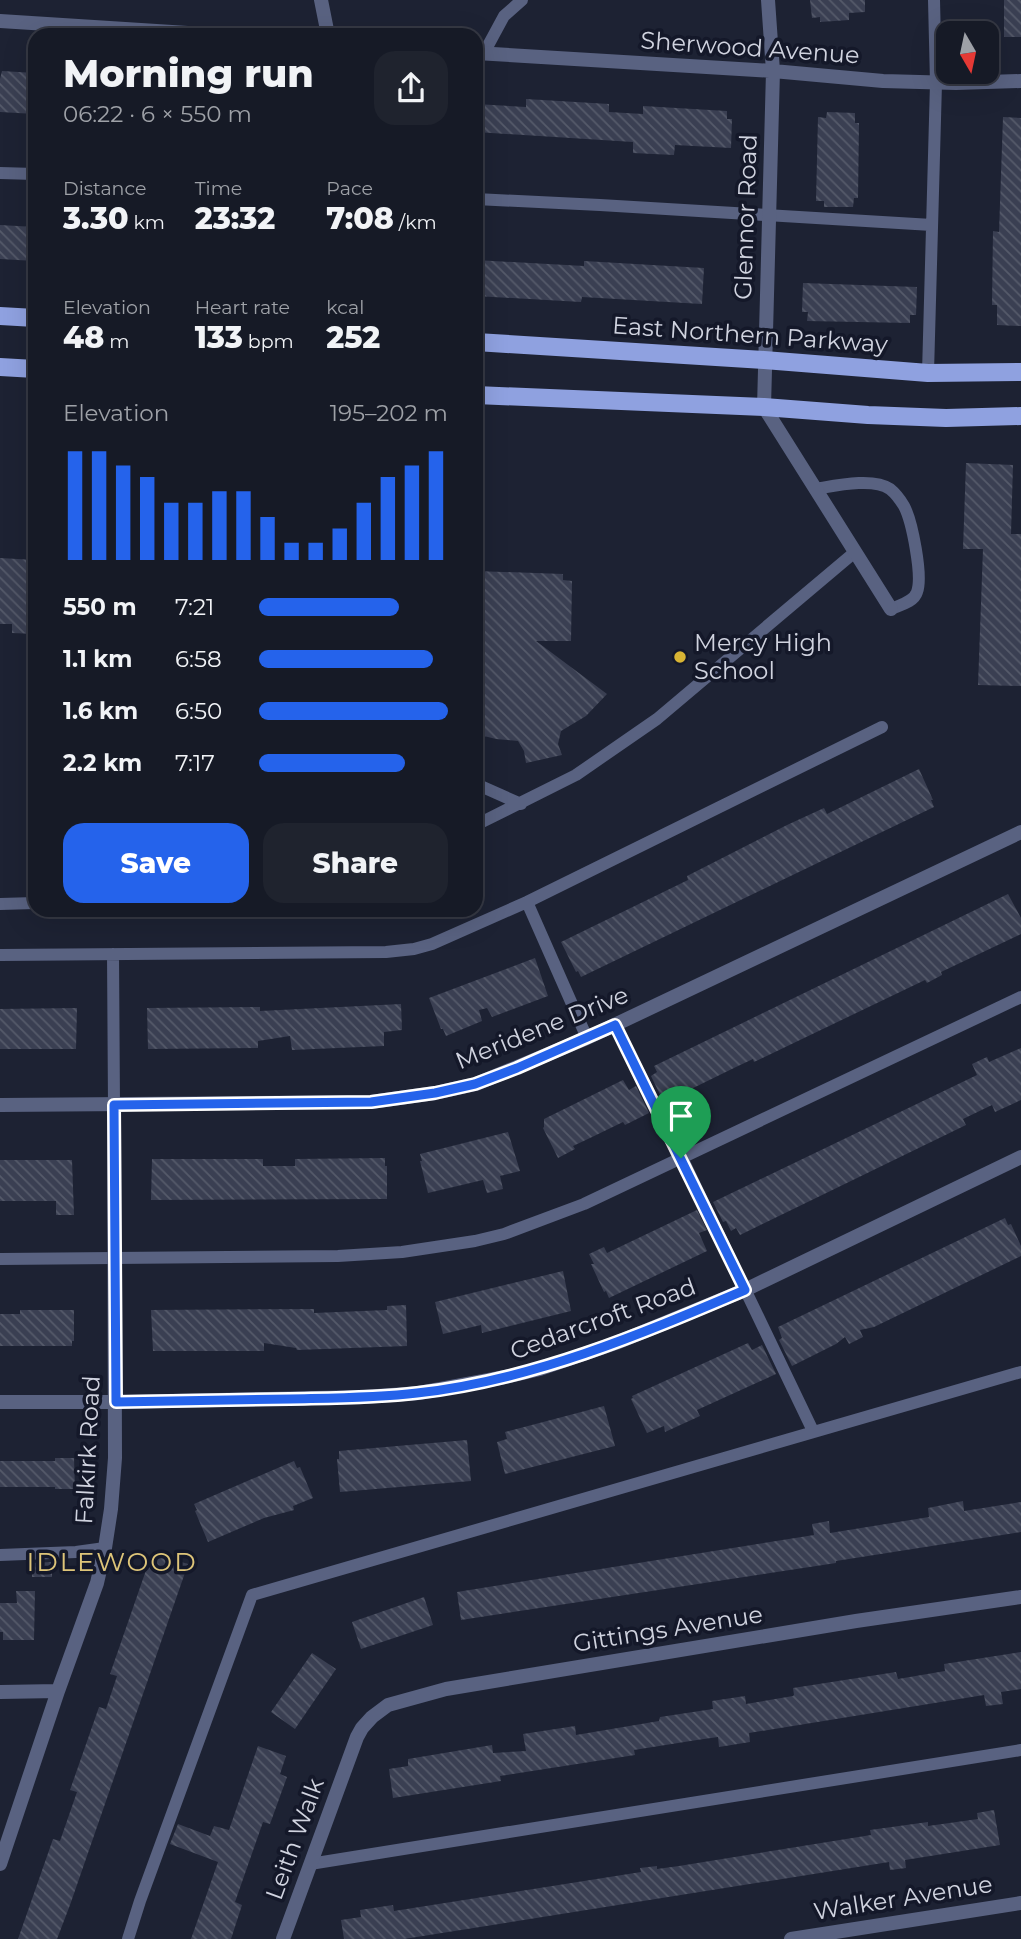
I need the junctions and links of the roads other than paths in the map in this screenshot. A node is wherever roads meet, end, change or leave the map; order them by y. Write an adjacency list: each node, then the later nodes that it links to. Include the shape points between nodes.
1 (321, 0): 7 (street)
2 (522, 0): 8 (lane, via 504,16)
3 (768, 0): 10 (street, Glennor Road)
4 (934, 0): 13 (lane)
5 (0, 22): 6 (street)
6 (101, 28)
7 (327, 28)
8 (483, 48)
9 (483, 53): 10 (street, Sherwood Avenue)
10 (773, 71): 13 (street, Sherwood Avenue); 17 (street, Glennor Road)
11 (1021, 81): 12 (street, Sherwood Avenue)
12 (999, 82)
13 (936, 83): 18 (lane)
14 (0, 173): 15 (lane)
15 (28, 174)
16 (483, 199): 17 (lane)
17 (769, 216): 18 (lane); 22 (street, Glennor Road)
18 (932, 225): 26 (lane)
19 (0, 316): 20 (main road)
20 (28, 318)
21 (483, 342): 22 (main road, East Northern Parkway)
22 (764, 360): 26 (main road, East Northern Parkway); 28 (street, Glennor Road)
23 (0, 366): 24 (main road)
24 (28, 368)
25 (1021, 372): 26 (main road, East Northern Parkway)
26 (928, 373)
27 (483, 395): 28 (main road)
28 (764, 407): 29 (main road, via 933,417); 30 (street)
29 (1021, 416)
30 (815, 489): 31 (street); 32 (lane, via 870,483 890,488 905,507 916,545 917,593)
31 (855, 552): 32 (street); 35 (lane, via 657,719 576,775)
32 (891, 609)
33 (882, 727): 38 (lane)
34 (483, 787): 35 (lane)
35 (521, 804): 36 (lane)
36 (483, 822)
37 (1021, 832): 44 (street, Meridene Drive)
38 (527, 902): 41 (lane, via 414,948); 45 (lane)
39 (28, 903): 40 (lane)
40 (0, 904)
41 (113, 954): 42 (lane); 47 (lane)
42 (0, 955)
43 (1021, 998): 49 (lane)
44 (615, 1025): 45 (street, Meridene Drive); 49 (lane)
45 (587, 1038): 47 (street, Meridene Drive, via 475,1084 435,1093 371,1102)
46 (0, 1105): 47 (street, Meridene Drive)
47 (114, 1105): 51 (street, Falkirk Road)
48 (1021, 1157): 52 (street, Cedarcroft Road)
49 (681, 1158): 51 (lane, via 584,1204 475,1241 338,1256); 52 (lane)
50 (0, 1259): 51 (lane)
51 (115, 1259): 55 (street, Falkirk Road)
52 (745, 1290): 55 (street, Cedarcroft Road, via 540,1369 419,1393); 56 (lane)
53 (1021, 1372): 56 (lane)
54 (0, 1402): 55 (street, Cedarcroft Road)
55 (116, 1402): 57 (street, Falkirk Road)
56 (813, 1431): 68 (lane, via 252,1595)
57 (105, 1549): 58 (lane); 60 (street, Falkirk Road)
58 (0, 1555)
59 (1021, 1597): 63 (street, Gittings Avenue, via 412,1697 380,1711 362,1728)
60 (58, 1691): 61 (street); 64 (street, Falkirk Road)
61 (0, 1692)
62 (1021, 1750): 66 (lane)
63 (350, 1755): 66 (street, Leith Walk)
64 (5, 1836): 65 (street, Falkirk Road)
65 (0, 1864)
66 (310, 1864): 69 (street, Leith Walk)
67 (1021, 1903): 70 (street, Walker Avenue)
68 (128, 1939)
69 (283, 1939)
70 (791, 1939)

